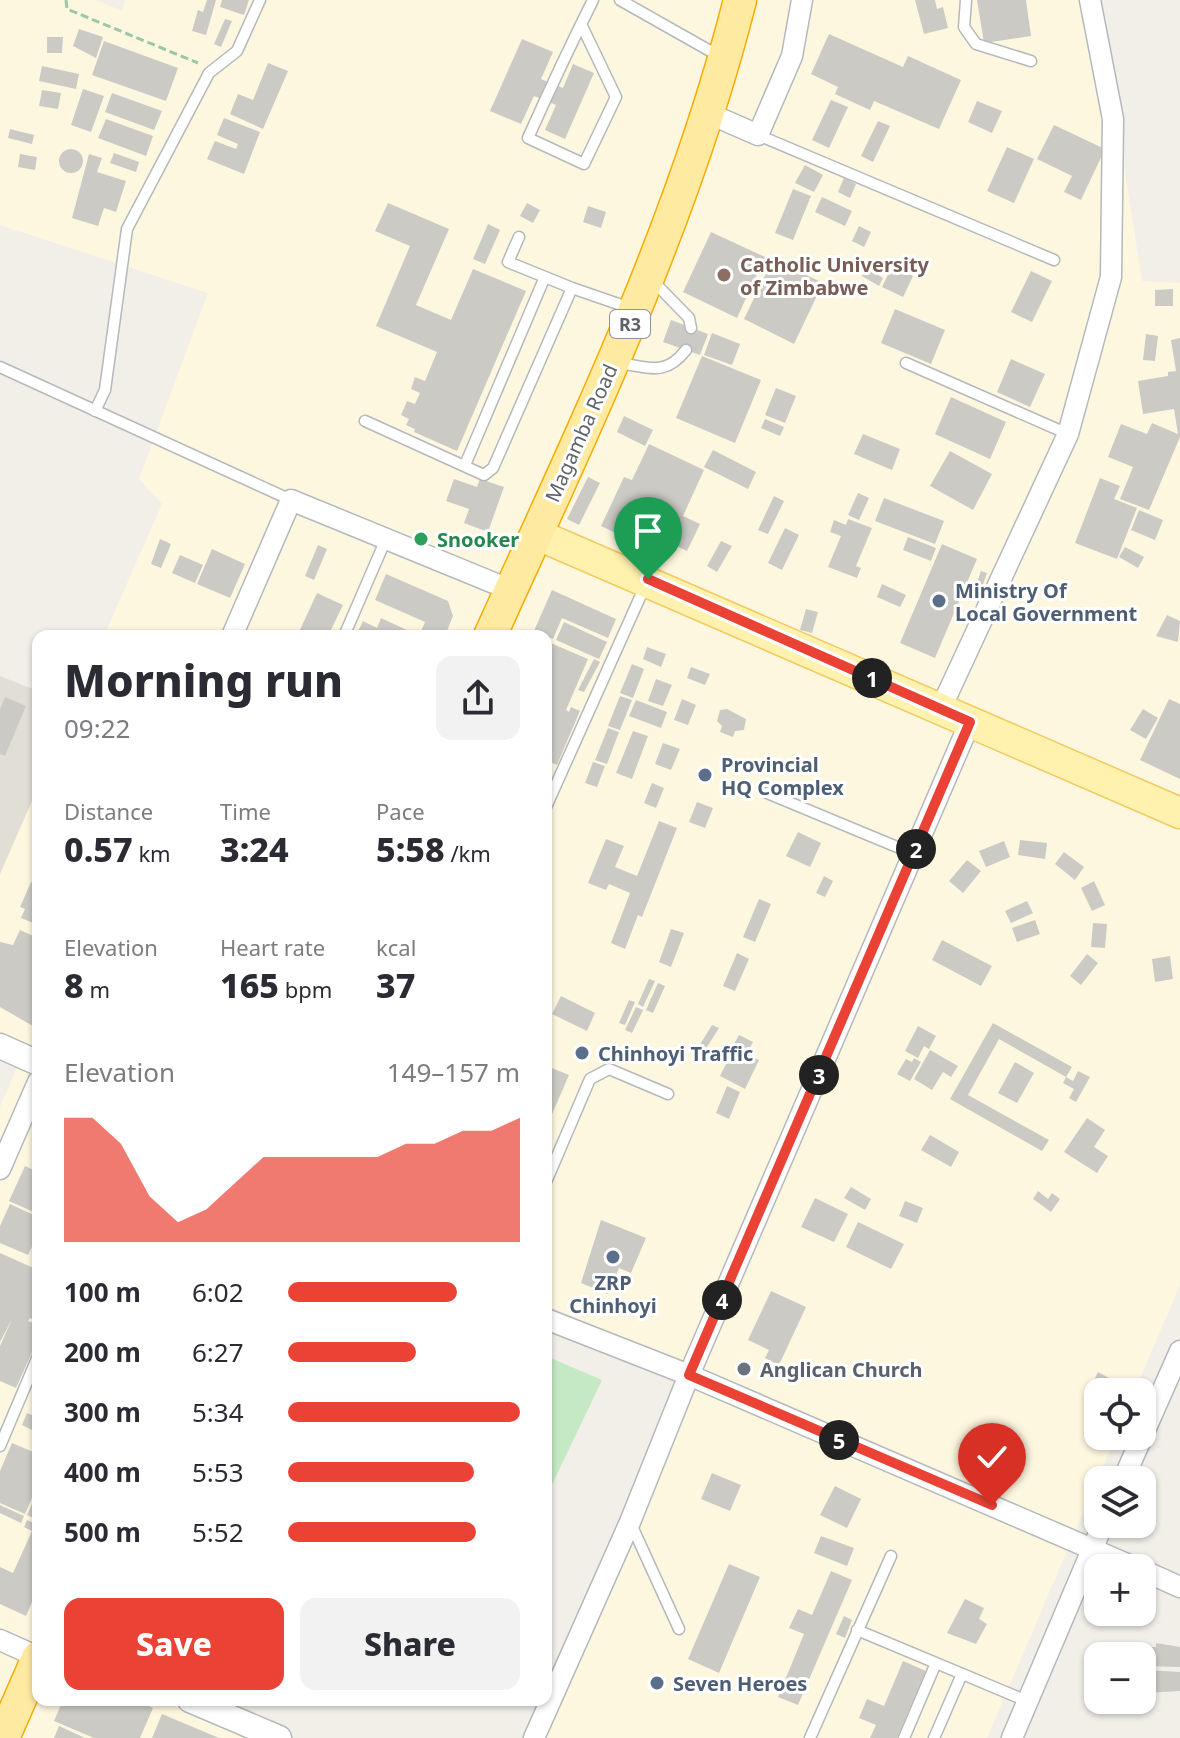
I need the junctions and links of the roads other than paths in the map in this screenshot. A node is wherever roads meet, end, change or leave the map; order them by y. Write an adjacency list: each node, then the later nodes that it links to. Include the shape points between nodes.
1 (260, 0): 25 (lane, via 237,51 209,73 127,229 105,390)
2 (593, 0): 9 (lane)
3 (620, 0): 8 (lane)
4 (740, 0): 10 (highway, Magamba Road / R3)
5 (802, 0): 13 (street, via 792,56)
6 (966, 0): 11 (lane, via 964,27 976,44)
7 (1090, 0): 27 (street, via 1113,119 1111,277)
8 (634, 5): 10 (lane)
9 (581, 24): 9 (lane, via 528,138 584,164 616,97)
10 (725, 59): 12 (highway, Magamba Road / R3)
11 (1031, 61)
12 (710, 114): 13 (street); 16 (highway, Magamba Road / R3)
13 (758, 135): 15 (lane)
14 (519, 237): 17 (lane, via 508,262)
15 (1054, 260)
16 (648, 276): 19 (highway, Magamba Road / R3); 20 (lane, via 689,318)
17 (544, 279): 18 (lane); 28 (lane)
18 (572, 288): 19 (lane); 28 (lane, via 493,468 484,475)
19 (636, 310): 22 (highway, Magamba Road / R3)
20 (691, 328)
21 (686, 350): 22 (lane, via 666,369)
22 (613, 362): 30 (highway, Magamba Road / R3)
23 (906, 363): 27 (lane)
24 (0, 367): 25 (lane)
25 (95, 411): 29 (lane)
26 (365, 421): 28 (lane)
27 (1068, 434): 37 (street)
28 (465, 465)
29 (291, 500): 31 (street); 34 (street)
30 (536, 534): 32 (main road); 33 (highway, Magamba Road / R3)
31 (386, 539): 33 (street); 35 (lane)
32 (648, 579): 37 (main road); 40 (lane)
33 (511, 590): 36 (highway, Magamba Road / R3)
34 (235, 630)
35 (347, 630)
36 (493, 630)
37 (941, 708): 38 (main road)
38 (970, 722): 41 (main road); 42 (street)
39 (767, 793): 42 (lane)
40 (552, 794)
41 (1180, 813)
42 (914, 854): 52 (street)
43 (0, 1046): 44 (street)
44 (32, 1060)
45 (668, 1094): 47 (lane, via 609,1069 590,1079)
46 (32, 1096): 48 (street)
47 (552, 1166)
48 (0, 1169)
49 (552, 1321): 52 (street)
50 (1180, 1351): 54 (street)
51 (32, 1370): 53 (lane)
52 (689, 1375): 55 (street); 57 (street)
53 (0, 1446)
54 (1129, 1466)
55 (630, 1522): 62 (lane); 69 (street)
56 (1097, 1538): 57 (street)
57 (1092, 1549): 58 (street); 70 (street)
58 (1104, 1554)
59 (891, 1556): 63 (lane)
60 (1156, 1576): 61 (street)
61 (1180, 1587)
62 (679, 1629)
63 (857, 1630): 66 (lane); 76 (lane)
64 (0, 1640): 65 (street)
65 (32, 1654)
66 (936, 1663): 68 (lane); 77 (lane)
67 (32, 1671): 73 (highway)
68 (962, 1674): 70 (lane); 78 (lane)
69 (552, 1698)
70 (1027, 1701): 79 (street)
71 (204, 1706): 74 (street)
72 (548, 1706): 75 (street)
73 (3, 1738)
74 (279, 1738)
75 (534, 1738)
76 (810, 1738)
77 (904, 1738)
78 (934, 1738)
79 (1012, 1738)

